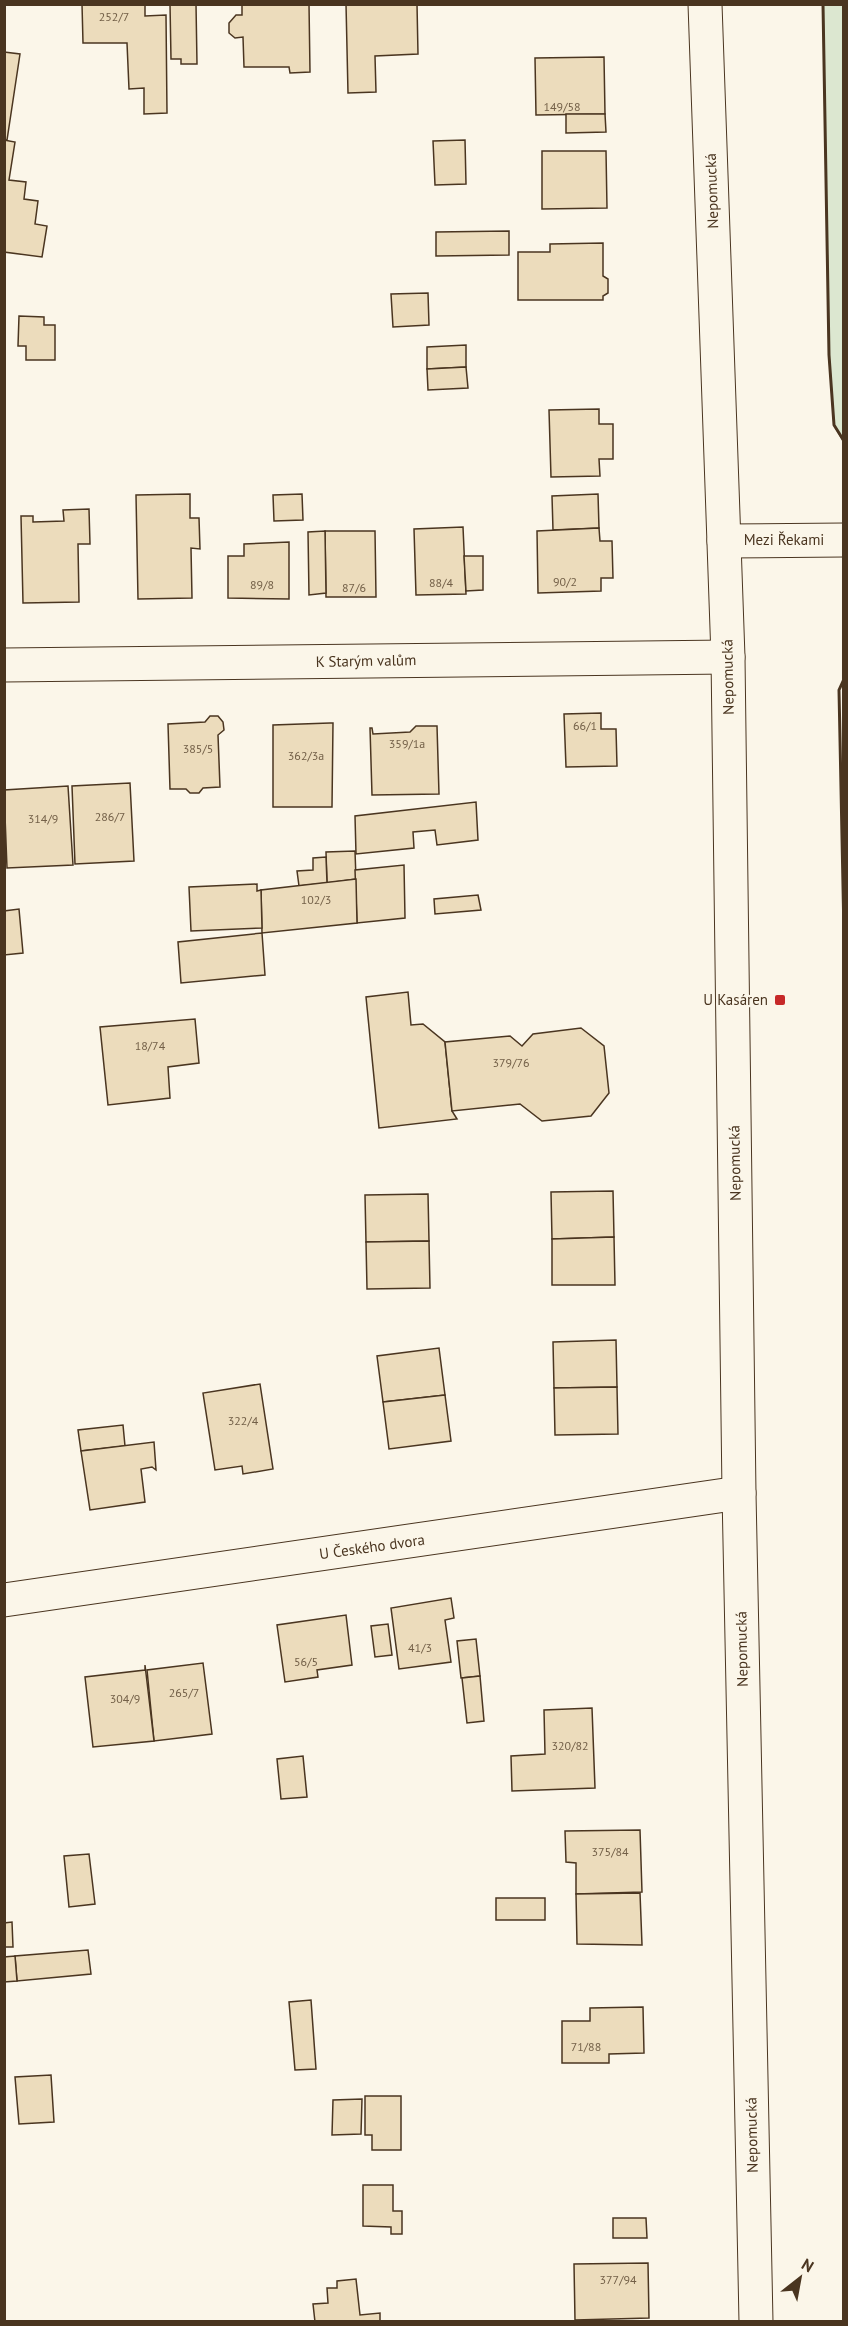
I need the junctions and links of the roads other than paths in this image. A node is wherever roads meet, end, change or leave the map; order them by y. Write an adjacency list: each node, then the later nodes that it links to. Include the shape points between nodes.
1 (705, 4): 3 (street, Nepomucká)
2 (843, 540): 3 (street, Mezi Řekami)
3 (724, 541): 4 (street, Nepomucká)
4 (728, 657): 5 (street, K Starým valům); 6 (street, Nepomucká)
5 (4, 665)
6 (739, 1493): 7 (street, U Českého dvora); 8 (street, Nepomucká)
7 (4, 1600)
8 (756, 2322)

